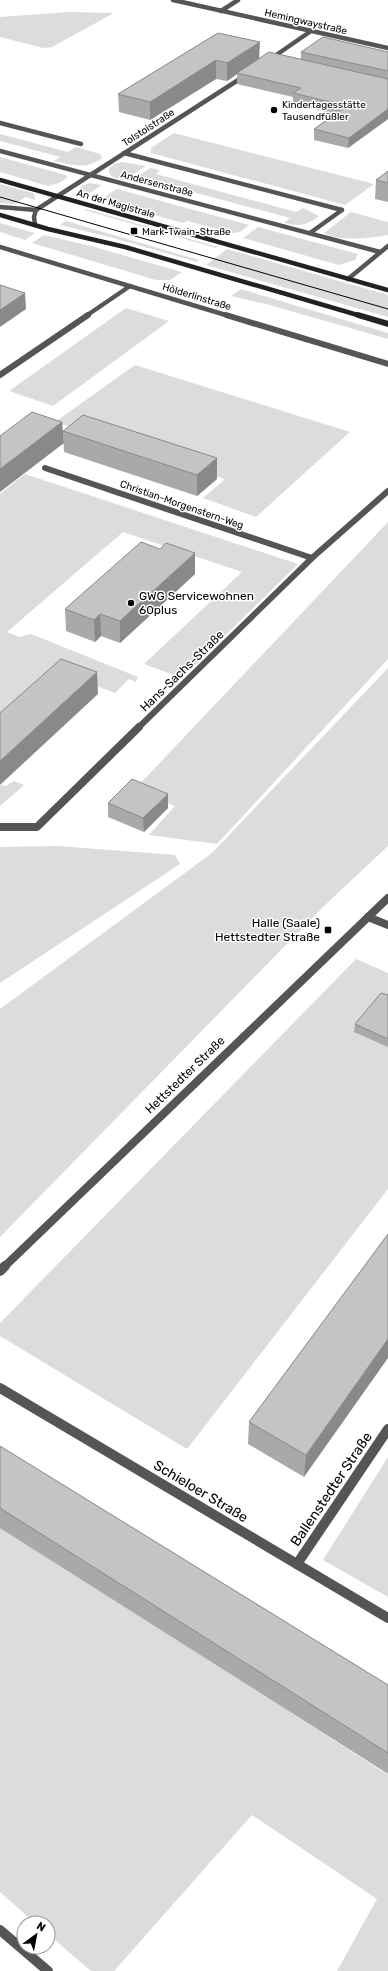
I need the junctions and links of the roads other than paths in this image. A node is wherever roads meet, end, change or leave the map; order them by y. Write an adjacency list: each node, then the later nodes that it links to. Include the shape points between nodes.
1 (173, 0): 3 (street, Hemingwaystraße)
2 (238, 0): 3 (street)
3 (221, 10): 4 (street, Hemingwaystraße)
4 (312, 31): 5 (street, Hemingwaystraße); 6 (street)
5 (388, 48)
6 (270, 59): 7 (street); 8 (street)
7 (280, 61)
8 (263, 64)
9 (250, 72): 13 (street, Tolstoistraße)
10 (0, 123): 11 (street)
11 (81, 144)
12 (0, 151): 14 (street, Andersenstraße)
13 (124, 153): 14 (street, Tolstoistraße); 21 (street, Andersenstraße, via 342,210)
14 (91, 175): 16 (street, Tolstoistraße); 21 (street, Andersenstraße)
15 (0, 180): 16 (main road, An der Magistrale)
16 (58, 196): 18 (street, Tolstoistraße); 25 (main road, An der Magistrale)
17 (0, 207): 18 (street)
18 (36, 210): 20 (street)
19 (0, 215): 20 (main road)
20 (35, 225): 28 (main road, via 125,247)
21 (310, 233): 24 (street, Andersenstraße)
22 (388, 246): 24 (street)
23 (0, 247): 26 (street, Hölderlinstraße)
24 (380, 252): 25 (street)
25 (348, 279): 27 (main road, An der Magistrale)
26 (130, 286): 29 (street, Hölderlinstraße); 30 (street)
27 (388, 290)
28 (388, 324)
29 (388, 364)
30 (0, 375)
31 (45, 468): 33 (street, Christian-Morgenstern-Weg)
32 (388, 491): 33 (street, Hans-Sachs-Straße)
33 (312, 558): 34 (street, Hans-Sachs-Straße, via 37,827)
34 (0, 827)
35 (388, 898): 36 (street, Hettstedter Straße)
36 (368, 917): 37 (street); 38 (street, Hettstedter Straße)
37 (388, 925)
38 (0, 1271)
39 (0, 1388): 41 (street, Schieloer Straße)
40 (388, 1430): 41 (street, Ballenstedter Straße)
41 (297, 1564): 42 (street, Schieloer Straße)
42 (388, 1618)
43 (0, 1930): 44 (street)
44 (48, 1971)

